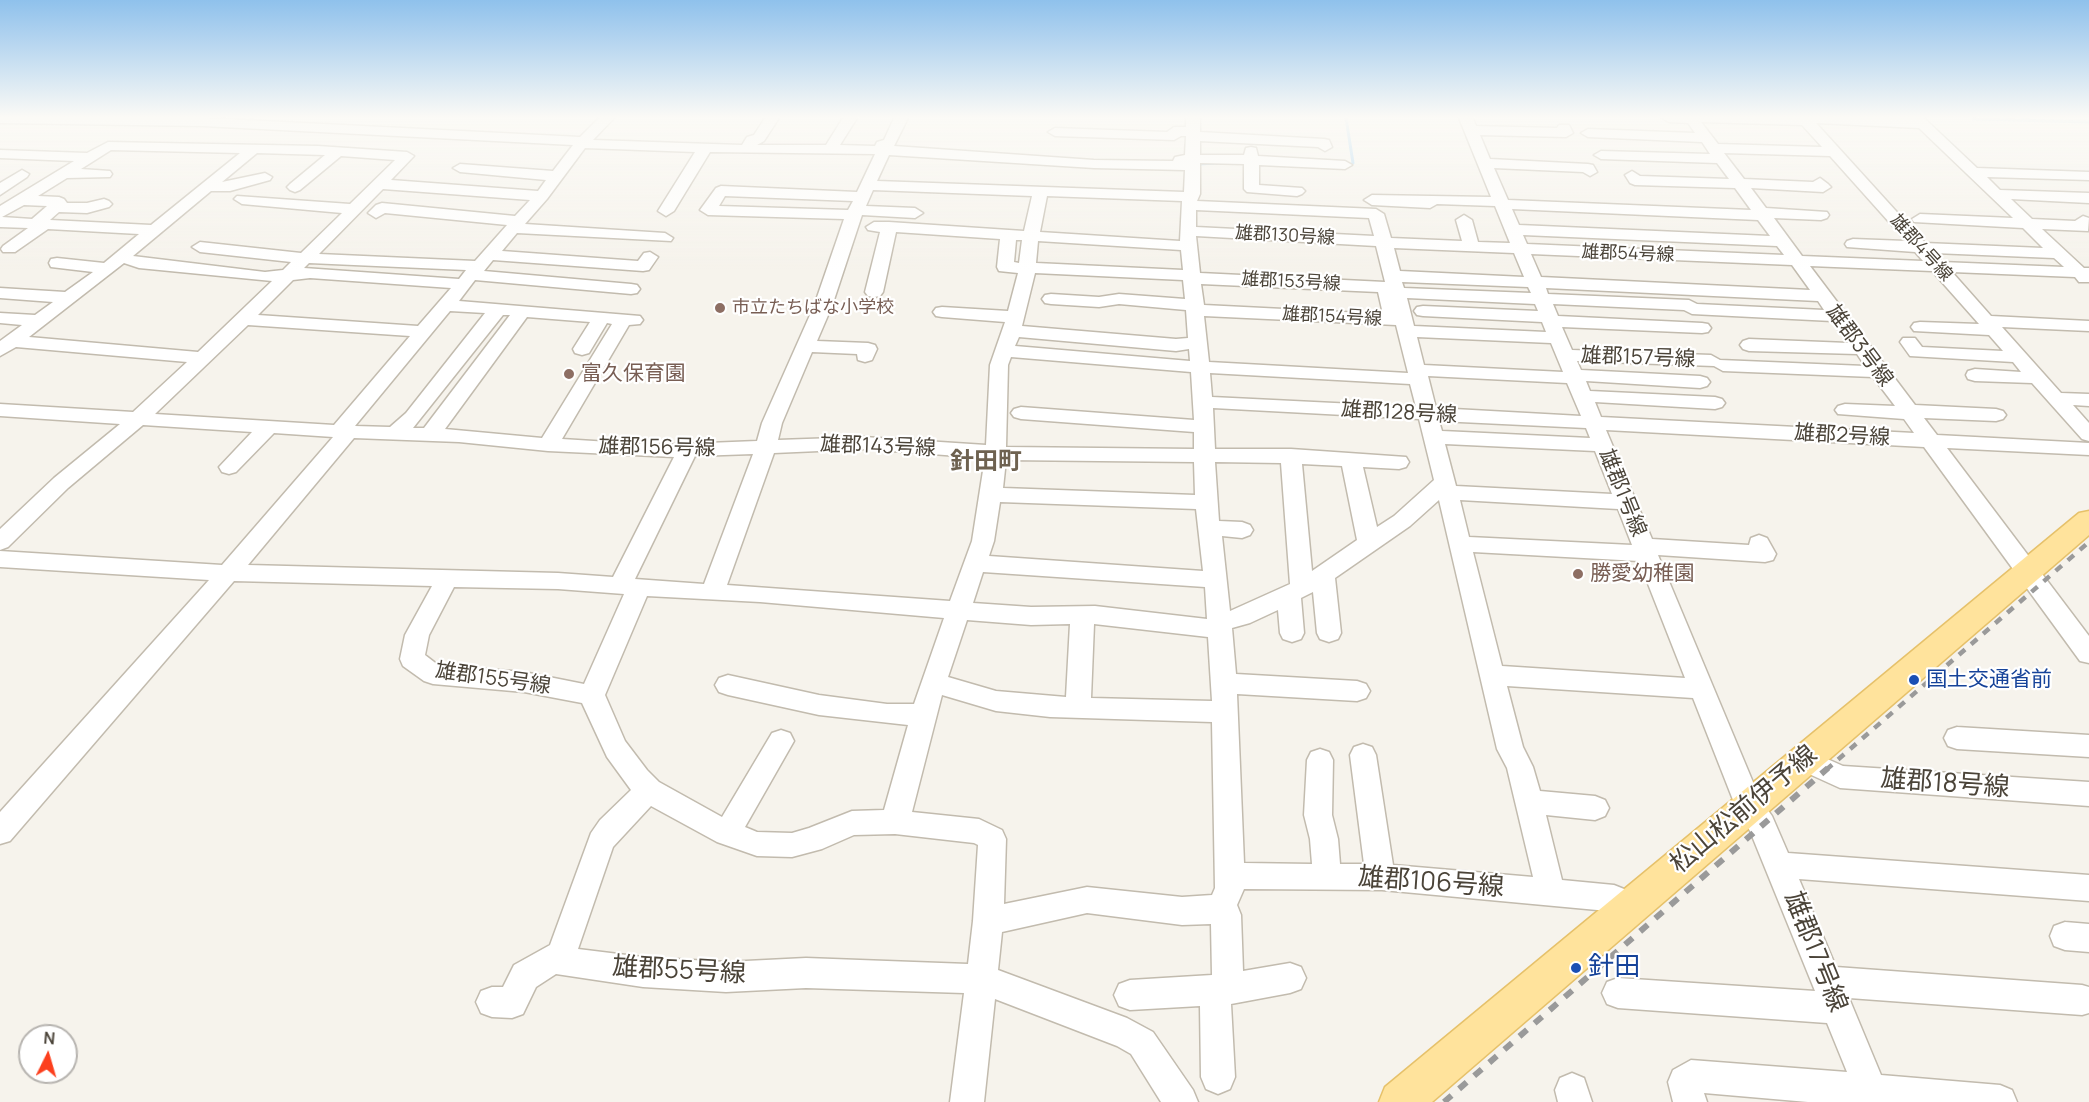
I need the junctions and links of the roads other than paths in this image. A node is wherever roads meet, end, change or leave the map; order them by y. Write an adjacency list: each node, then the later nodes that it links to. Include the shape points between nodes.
1 (69, 169): 18 (street)
2 (228, 169): 27 (street)
3 (276, 169): 27 (street, via 230,186)
4 (319, 169): 30 (street)
5 (390, 169): 24 (street)
6 (523, 169): 22 (street)
7 (561, 169): 22 (street)
8 (696, 169): 60 (street, via 665,212 674,216 662,238)
9 (874, 169): 48 (street)
10 (1013, 169): 31 (street)
11 (1063, 169): 34 (street)
12 (1191, 169): 44 (street)
13 (1251, 169): 32 (street, via 1252,189)
14 (1487, 169): 39 (street, 雄郡1号線)
15 (1730, 169): 25 (street, 雄郡3号線)
16 (1849, 169): 64 (street, 雄郡4号線)
17 (1971, 171): 23 (street); 36 (street)
18 (63, 173): 20 (street); 46 (street)
19 (22, 174): 29 (street)
20 (105, 174)
21 (1632, 175): 25 (street, via 1635,180)
22 (556, 176): 43 (street)
23 (2089, 176)
24 (378, 180): 28 (street); 43 (street); 50 (street)
25 (1740, 183): 26 (street, via 1823,187); 62 (street, 雄郡3号線)
26 (1820, 183)
27 (208, 187): 65 (street)
28 (353, 189)
29 (0, 190)
30 (298, 190): 41 (street); 50 (street)
31 (1008, 191): 33 (street); 48 (street, via 991,184)
32 (1297, 191)
33 (1040, 192): 34 (street); 61 (street)
34 (1061, 192): 44 (street, via 1138,189)
35 (1599, 193): 39 (street)
36 (1996, 194): 40 (street); 58 (street)
37 (411, 195): 43 (street, via 406,199 443,199 513,209)
38 (1423, 198): 39 (street)
39 (1500, 198): 62 (street); 68 (street, 雄郡1号線)
40 (2089, 198)
41 (242, 199)
42 (1370, 199): 44 (street); 49 (street); 70 (street)
43 (537, 201): 60 (street)
44 (1189, 201): 66 (street)
45 (104, 204): 47 (street)
46 (9, 205): 47 (street, via 59,202)
47 (55, 207): 59 (street)
48 (858, 207): 48 (street, via 721,191 708,210); 52 (street); 63 (street, 雄郡130号線); 119 (street)
49 (1446, 207)
50 (354, 208): 77 (street)
51 (376, 213): 60 (street, via 382,208)
52 (952, 215)
53 (1920, 219): 58 (street)
54 (1464, 220): 74 (street)
55 (2083, 221): 58 (street, via 2088,226)
56 (0, 222): 59 (street)
57 (1823, 222): 62 (street)
58 (2026, 223): 67 (street)
59 (41, 224): 65 (street); 75 (street)
60 (516, 224): 85 (street)
61 (1021, 224): 63 (street, 雄郡130号線); 66 (street, 雄郡130号線); 83 (street)
62 (1770, 224): 68 (street); 79 (street, 雄郡3号線)
63 (888, 227): 92 (street)
64 (1904, 229): 67 (street); 73 (street, 雄郡4号線)
65 (154, 230): 80 (street)
66 (1189, 237): 70 (street, 雄郡130号線); 88 (street)
67 (2042, 238): 69 (street); 76 (street)
68 (1516, 240): 74 (street, 雄郡54号線); 79 (street, 雄郡54号線); 108 (street, 雄郡1号線)
69 (2089, 240)
70 (1383, 242): 74 (street, 雄郡54号線); 90 (street)
71 (1853, 244): 73 (street)
72 (210, 246): 77 (street)
73 (1921, 247): 76 (street); 84 (street, 雄郡4号線)
74 (1472, 248)
75 (9, 249)
76 (2058, 253): 87 (street)
77 (307, 256): 85 (street); 86 (street)
78 (650, 256): 85 (street, via 643,266)
79 (1795, 261): 82 (street, 雄郡54号線); 94 (street, 雄郡3号線)
80 (115, 262): 81 (street); 86 (street); 95 (street)
81 (57, 263)
82 (1873, 264): 84 (street, 雄郡54号線); 89 (street)
83 (1028, 267): 88 (street); 111 (street)
84 (1939, 267): 87 (street, 雄郡54号線); 110 (street, 雄郡4号線)
85 (476, 270): 86 (street, via 407,283 310,273); 91 (street, via 532,286); 98 (street)
86 (287, 276): 107 (street)
87 (2086, 276)
88 (1192, 277): 90 (street, 雄郡153号線); 99 (street)
89 (1886, 279)
90 (1392, 287): 99 (street, 雄郡154号線, via 1393,320); 108 (street, 雄郡154号線); 114 (street)
91 (631, 289)
92 (874, 292)
93 (0, 293): 95 (street)
94 (1822, 296): 96 (street); 104 (street, 雄郡3号線)
95 (70, 298): 109 (street)
96 (1683, 298): 104 (street); 108 (street)
97 (1062, 302): 99 (street, via 1119,299)
98 (446, 305): 100 (street); 115 (street)
99 (1196, 308): 116 (street)
100 (498, 309): 101 (street); 148 (street, via 413,417)
101 (522, 311): 105 (street); 149 (street)
102 (942, 312): 111 (street)
103 (1424, 312): 108 (street)
104 (1837, 316): 121 (street, 雄郡3号線)
105 (602, 317): 120 (street); 152 (street, via 629,319)
106 (0, 318): 109 (street)
107 (243, 319): 115 (street); 125 (street)
108 (1549, 319): 113 (street); 114 (street); 127 (street, 雄郡157号線, via 1717,363); 132 (street, 雄郡1号線)
109 (41, 321): 117 (street)
110 (1989, 323): 112 (street); 124 (street, 雄郡4号線); 124 (street, via 1919,328 1917,352)
111 (1013, 324): 116 (street, via 1176,345); 122 (street)
112 (2089, 326)
113 (1702, 327)
114 (1406, 331): 128 (street)
115 (423, 332): 147 (street)
116 (1199, 343): 126 (street)
117 (6, 345): 125 (street)
118 (1749, 345): 121 (street)
119 (806, 346): 123 (street, via 868,350); 154 (street, via 772,423)
120 (582, 349)
121 (1862, 349): 127 (street, 雄郡3号線)
122 (1004, 351): 126 (street); 157 (street, via 998,375)
123 (865, 356)
124 (2019, 357): 130 (street, 雄郡4号線)
125 (202, 358): 142 (street)
126 (1200, 367): 128 (street); 135 (street)
127 (1879, 372): 139 (street, 雄郡3号線)
128 (1417, 374): 132 (street); 144 (street)
129 (1975, 375): 130 (street)
130 (2038, 378): 133 (street, 雄郡4号線)
131 (1700, 382): 132 (street)
132 (1576, 383): 136 (street); 143 (street, 雄郡1号線)
133 (2055, 398): 134 (street); 150 (street, 雄郡4号線)
134 (2089, 400)
135 (1203, 402): 144 (street, 雄郡128号線); 146 (street)
136 (1716, 403)
137 (0, 410): 142 (street, 雄郡156号線)
138 (1845, 410): 139 (street)
139 (1908, 412): 141 (street); 151 (street, 雄郡3号線)
140 (1021, 413): 146 (street)
141 (1996, 415)
142 (138, 419): 145 (street, 雄郡156号線); 170 (street, via 61,483)
143 (1594, 424): 144 (street, 雄郡128号線); 151 (street, 雄郡2号線); 153 (street, 雄郡1号線)
144 (1431, 426): 153 (street); 163 (street)
145 (269, 427): 147 (street, 雄郡156号線); 160 (street)
146 (1204, 427): 158 (street)
147 (344, 432): 148 (street, 雄郡156号線); 177 (street)
148 (395, 434): 149 (street, 雄郡156号線)
149 (430, 435): 152 (street, 雄郡156号線)
150 (2089, 435)
151 (1928, 440): 155 (street, 雄郡2号線); 178 (street, 雄郡3号線)
152 (548, 445): 156 (street, 雄郡156号線)
153 (1603, 445): 166 (street, 雄郡1号線)
154 (766, 447): 156 (street, 雄郡156号線); 157 (street, 雄郡143号線, via 864,443); 184 (street)
155 (2089, 448)
156 (688, 450): 182 (street)
157 (997, 453): 158 (street, 雄郡143号線); 164 (street)
158 (1205, 456): 159 (street, 雄郡143号線); 165 (street)
159 (1291, 456): 161 (street, 雄郡143号線); 183 (street)
160 (233, 457)
161 (1352, 459): 162 (street, 雄郡143号線); 171 (street)
162 (1399, 462)
163 (1446, 487): 166 (street); 171 (street); 173 (street)
164 (992, 495): 165 (street); 176 (street)
165 (1206, 502): 168 (street)
166 (1626, 502): 174 (street, 雄郡1号線)
167 (2089, 520): 178 (main road, 松山松前伊予線)
168 (1208, 528): 169 (street); 181 (street)
169 (1242, 530)
170 (0, 542)
171 (1369, 543): 179 (street)
172 (1759, 543): 174 (street, via 1765,554)
173 (1460, 544): 174 (street); 191 (street)
174 (1646, 550): 195 (street, 雄郡1号線)
175 (0, 559): 177 (street)
176 (975, 563): 181 (street); 185 (street)
177 (227, 573): 180 (street); 213 (street)
178 (2027, 573): 190 (street, 雄郡3号線); 206 (main road, 松山松前伊予線)
179 (1323, 574): 183 (street); 189 (street)
180 (447, 579): 182 (street); 197 (street, 雄郡155号線, via 417,635 412,659 433,674 524,682)
181 (1216, 580): 187 (street)
182 (629, 587): 184 (street); 197 (street)
183 (1296, 591): 187 (street); 188 (street)
184 (712, 594): 185 (street, via 760,594)
185 (960, 610): 186 (street); 192 (street)
186 (1082, 616): 187 (street); 198 (street)
187 (1220, 626): 193 (street)
188 (1292, 633)
189 (1329, 633)
190 (2086, 647)
191 (1492, 675): 195 (street); 209 (street, via 1510,749 1520,767)
192 (933, 683): 198 (street, via 996,701); 200 (street)
193 (1224, 683): 196 (street); 199 (street)
194 (728, 685): 200 (street, via 819,705)
195 (1702, 689): 210 (street, 雄郡1号線)
196 (1357, 691)
197 (592, 695): 207 (street, via 616,749)
198 (1078, 707): 199 (street)
199 (1226, 712): 216 (street)
200 (924, 715): 212 (street)
201 (1957, 738): 203 (street)
202 (781, 741): 214 (street)
203 (2089, 746)
204 (1363, 755): 218 (street, via 1379,816 1376,855)
205 (1320, 760): 217 (street, via 1318,815)
206 (1805, 760): 208 (street, 雄郡18号線, via 1840,777); 210 (main road, 松山松前伊予線)
207 (649, 790): 214 (street); 224 (street, via 602,842)
208 (2089, 794)
209 (1529, 802): 211 (street); 220 (street)
210 (1749, 805): 215 (street, 雄郡17号線); 222 (main road, 松山松前伊予線)
211 (1595, 808)
212 (895, 822): 214 (street, via 852,823 792,845 757,844); 223 (street, via 966,828 989,835 992,845)
213 (0, 832)
214 (727, 833)
215 (1779, 865): 219 (street); 230 (street, 雄郡17号線)
216 (1231, 876): 217 (street, 雄郡106号線); 221 (street, via 1228,898)
217 (1327, 876): 218 (street, 雄郡106号線)
218 (1382, 877): 220 (street, 雄郡106号線)
219 (2071, 882)
220 (1551, 892): 222 (street, 雄郡106号線, via 1614,898)
221 (1222, 905): 223 (street, via 1214,910 1182,911 1087,900); 227 (street, via 1226,915)
222 (1628, 908): 237 (main road, 松山松前伊予線)
223 (988, 921): 226 (street)
224 (562, 954): 226 (street, 雄郡55号線, via 559,961 655,973); 232 (street, via 525,976 512,1003)
225 (1290, 978): 227 (street)
226 (982, 979): 235 (street); 236 (street, 雄郡55号線, via 1142,1043)
227 (1222, 989): 229 (street); 233 (street)
228 (1618, 993): 230 (street)
229 (1130, 994)
230 (1832, 994): 231 (street, via 2016,986); 234 (street, 雄郡17号線)
231 (2082, 1000)
232 (492, 1002)
233 (1218, 1077)
234 (1874, 1096): 238 (street, via 1700,1076 1685,1082); 239 (street)
235 (967, 1102)
236 (1181, 1102)
237 (1400, 1102)
238 (1690, 1102)
239 (2000, 1102)

